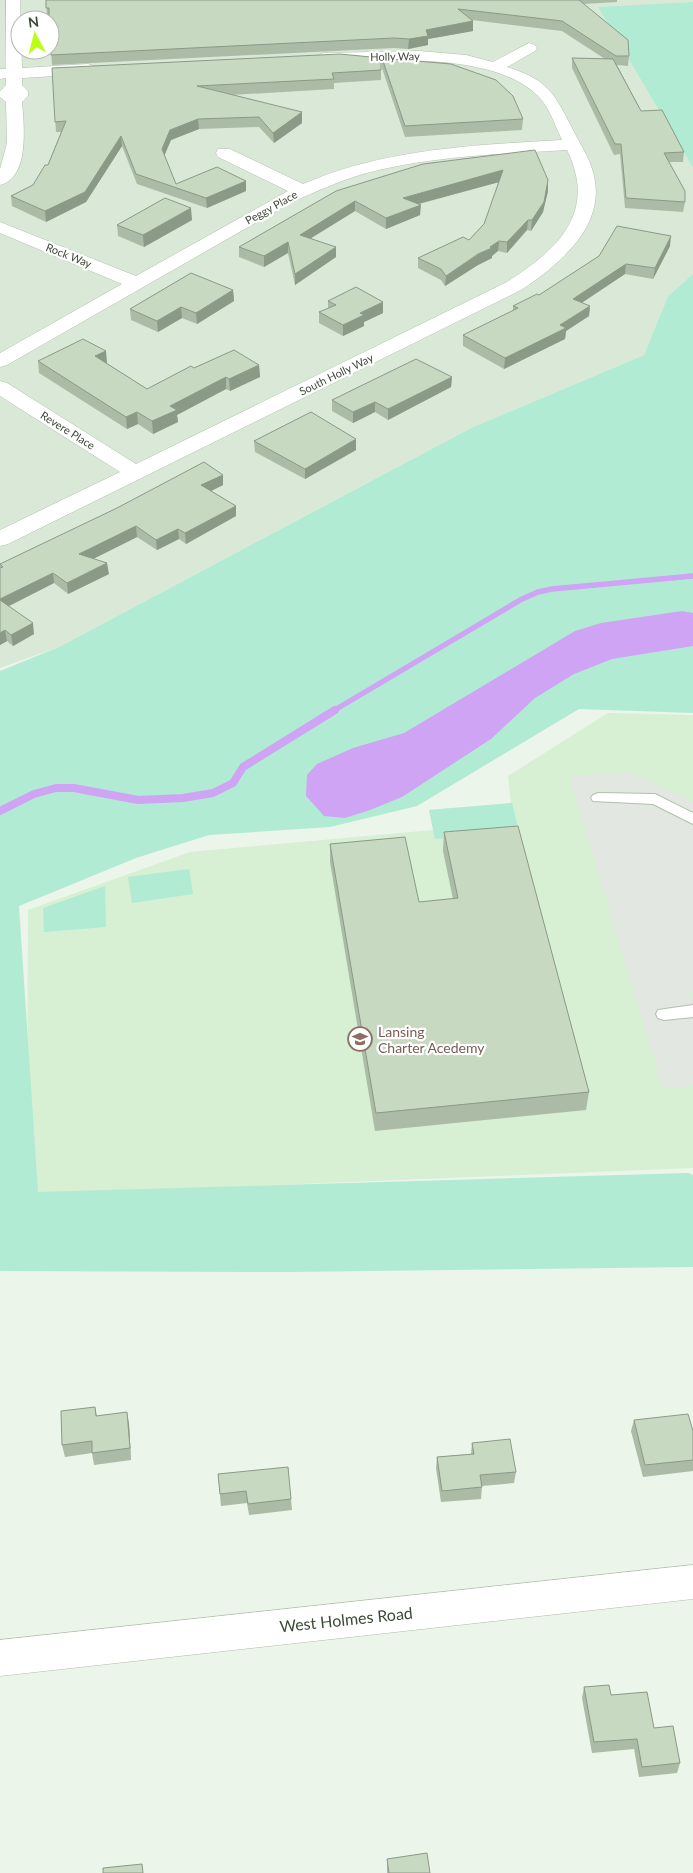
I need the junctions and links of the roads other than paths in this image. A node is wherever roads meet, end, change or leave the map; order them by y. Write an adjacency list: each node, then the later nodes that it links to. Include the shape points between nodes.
1 (13, 0): 2 (street); 7 (street)
2 (0, 1)
3 (530, 48): 5 (street)
4 (307, 59): 5 (street, Holly Way, via 428,56)
5 (495, 67): 8 (street, Holly Way, via 513,74 546,95)
6 (102, 69): 7 (street)
7 (10, 83): 10 (street, via 14,158)
8 (572, 145): 11 (street, Peggy Place, via 424,155 356,170); 16 (street, South Holly Way, via 584,173 587,194 584,217 568,244 541,269 514,286)
9 (224, 153): 11 (street)
10 (0, 180)
11 (301, 190): 13 (street, Peggy Place)
12 (0, 228): 13 (street, Rock Way)
13 (137, 283): 14 (street, Peggy Place)
14 (0, 361)
15 (0, 387): 16 (street, Revere Place)
16 (136, 473): 17 (street, South Holly Way)
17 (0, 539)
18 (598, 798): 19 (lane, via 655,799)
19 (689, 817)
20 (693, 1011): 21 (lane)
21 (664, 1014)
22 (693, 1582): 23 (street, West Holmes Road)
23 (0, 1658)

